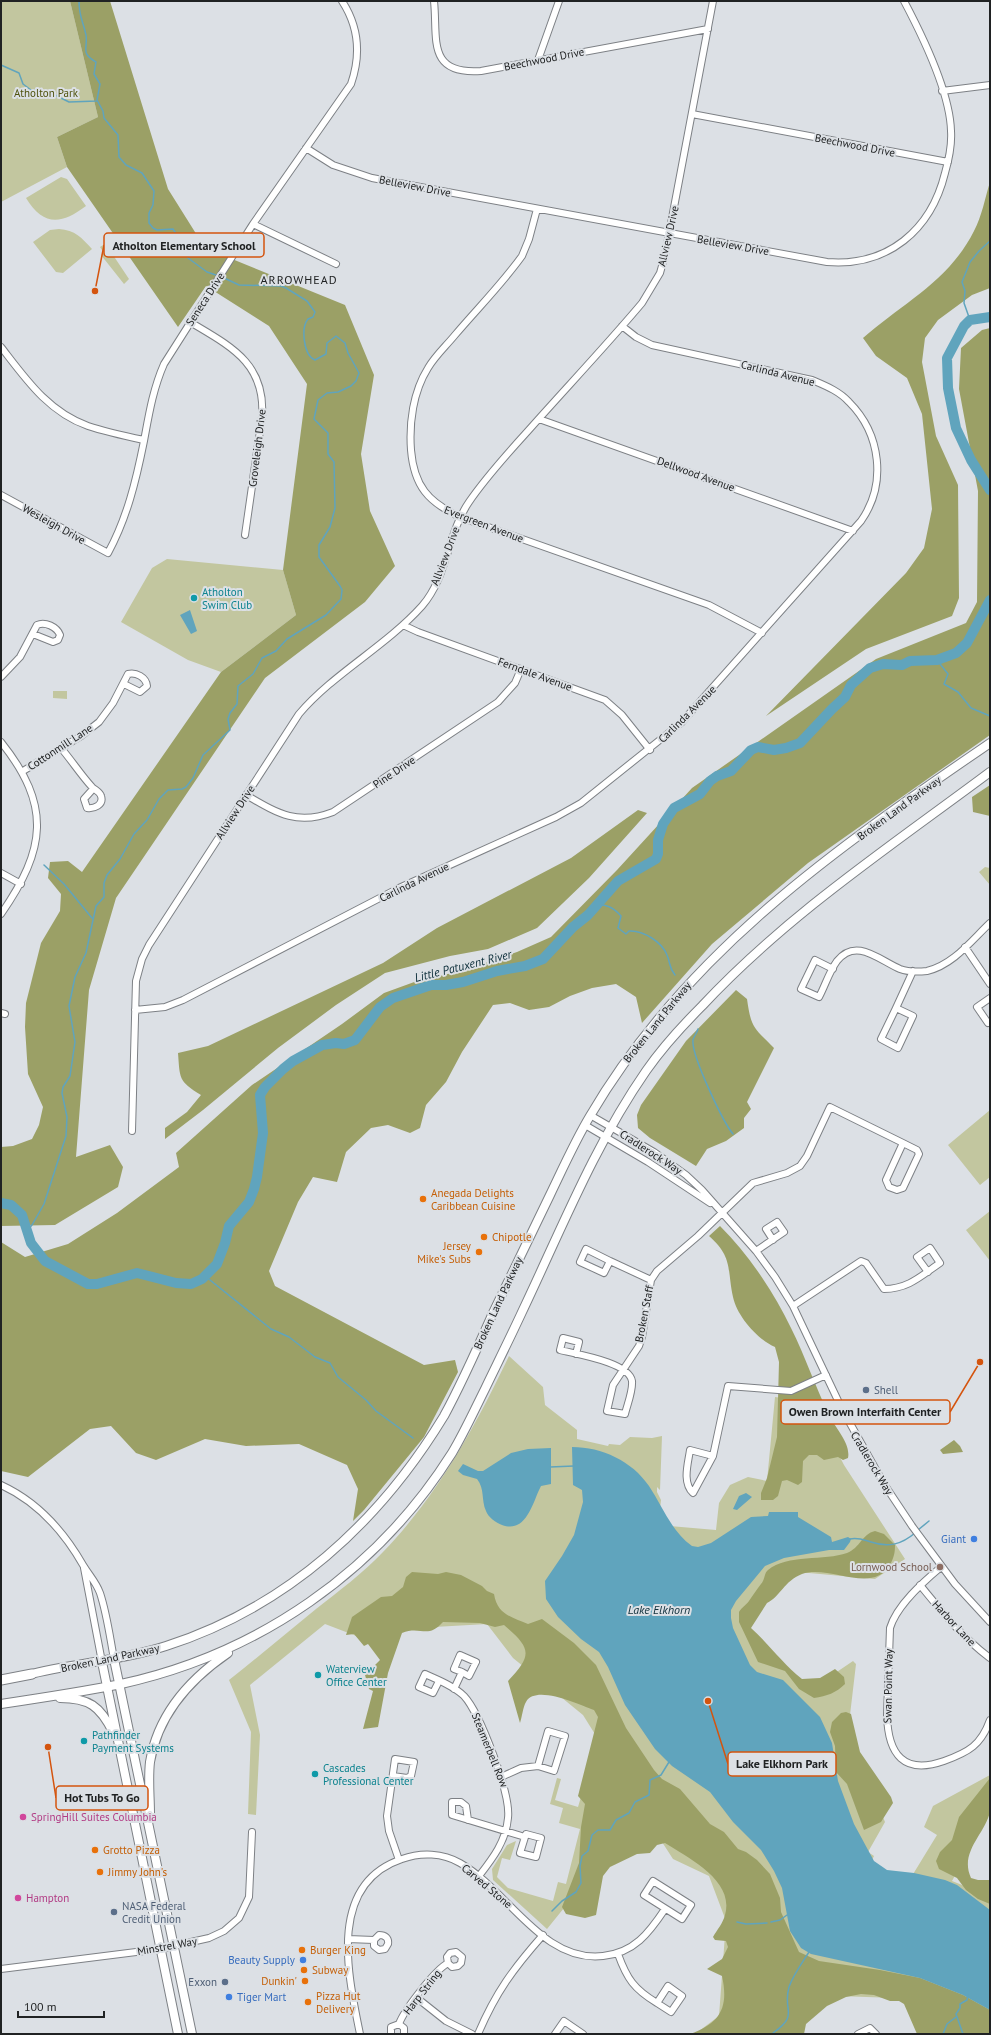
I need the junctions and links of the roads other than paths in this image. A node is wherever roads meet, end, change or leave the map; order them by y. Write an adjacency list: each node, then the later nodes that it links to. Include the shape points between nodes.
1 (342, 1): 11 (street, Seneca Drive, via 357,36 355,73 344,96)
2 (434, 1): 7 (street, Beechwood Drive, via 436,48 450,67 462,71 481,71)
3 (559, 1): 7 (street)
4 (713, 1): 6 (street, Allview Drive)
5 (904, 1): 9 (street, Belleview Drive, via 928,49)
6 (708, 29): 7 (street, Beechwood Drive); 10 (street, Allview Drive)
7 (538, 60)
8 (990, 85): 9 (street)
9 (942, 91): 12 (street, Belleview Drive, via 952,131)
10 (692, 114): 12 (street, Beechwood Drive); 15 (street, Allview Drive)
11 (306, 148): 13 (street, Belleview Drive, via 333,165 359,174); 14 (street, Seneca Drive)
12 (948, 162): 15 (street, Belleview Drive, via 939,195 922,224 896,246 863,260 827,262)
13 (537, 209): 15 (street, Belleview Drive); 23 (street, Evergreen Avenue, via 522,256 436,356 422,378 414,401 411,445 417,479 432,500)
14 (253, 224): 16 (street); 17 (street, Seneca Drive)
15 (670, 233): 18 (street, Allview Drive, via 658,277 642,303)
16 (336, 264)
17 (190, 322): 21 (street, Seneca Drive, via 156,381); 25 (street, Groveleigh Drive, via 242,356 254,373 259,386 263,402 262,417)
18 (622, 326): 20 (street, Allview Drive); 24 (street, Carlinda Avenue, via 652,345 812,380 829,387 849,401 869,430 877,463 874,497 866,514)
19 (1, 347): 21 (street, via 39,394 62,413 87,426)
20 (539, 419): 23 (street, Allview Drive, via 484,482); 24 (street, Dellwood Avenue)
21 (144, 440): 26 (street, Seneca Drive, via 129,506)
22 (1, 495): 26 (street, Wesleigh Drive)
23 (460, 517): 27 (street, Allview Drive, via 435,587 422,606); 28 (street, Evergreen Avenue, via 709,605)
24 (853, 531): 28 (street, Carlinda Avenue)
25 (245, 536)
26 (108, 554)
27 (403, 625): 30 (street, Ferndale Avenue); 40 (street, Allview Drive, via 306,706)
28 (762, 633): 36 (street, Carlinda Avenue, via 692,712)
29 (33, 634): 31 (street, via 13,666)
30 (521, 669): 36 (street, Ferndale Avenue, via 605,700 622,715); 40 (street, Pine Drive, via 515,683 498,702 333,812 312,818 288,816 274,811)
31 (1, 677)
32 (124, 684): 35 (street, Cottonmill Lane, via 106,714 81,736)
33 (1, 742): 37 (street)
34 (990, 743): 53 (main road, Broken Land Parkway, via 842,849 720,950 673,999 649,1029)
35 (61, 748): 37 (street, Cottonmill Lane); 39 (street)
36 (650, 750): 51 (street, Carlinda Avenue, via 569,811 399,888 183,1000 165,1007)
37 (23, 771): 42 (street, via 33,796 37,827 32,859)
38 (990, 772): 55 (main road, Broken Land Parkway, via 790,922 742,964 666,1045)
39 (93, 789)
40 (246, 794): 51 (street, Allview Drive, via 142,959 136,981)
41 (1, 873): 42 (street)
42 (21, 884): 43 (street)
43 (1, 914)
44 (990, 923): 45 (street)
45 (965, 947): 47 (street, via 941,966); 48 (street)
46 (833, 969): 46 (street, via 819,997 802,989 815,960); 47 (street, via 840,958 856,950 869,952 899,968)
47 (913, 972): 50 (street)
48 (990, 984)
49 (990, 998): 52 (street, via 977,1006 988,1023)
50 (896, 1008): 50 (street, via 881,1039 898,1048 913,1016)
51 (135, 1010): 56 (street, Allview Drive)
52 (990, 1022)
53 (590, 1115): 54 (main road, Broken Land Parkway); 55 (street, Cradlerock Way)
54 (584, 1125): 57 (street, Cradlerock Way); 77 (main road, Broken Land Parkway, via 450,1405 410,1468 376,1510 328,1556 256,1606 196,1635 166,1646)
55 (610, 1126): 57 (main road, Broken Land Parkway); 59 (street, Cradlerock Way, via 672,1163 702,1190)
56 (132, 1131)
57 (604, 1137): 59 (street, Cradlerock Way, via 681,1182); 75 (main road, Broken Land Parkway, via 464,1431 426,1490 393,1530 344,1577 305,1606)
58 (903, 1143): 58 (street, via 886,1180 889,1187 896,1190 903,1188 919,1154 917,1150); 59 (street, Broken Staff, via 830,1107 800,1166 787,1173 753,1183)
59 (722, 1213): 61 (street, Cradlerock Way); 64 (street, Broken Staff, via 662,1265)
60 (773, 1240): 61 (street)
61 (756, 1251): 65 (street, Cradlerock Way)
62 (610, 1261): 62 (street, via 586,1249 580,1262 604,1273); 64 (street)
63 (928, 1272): 65 (street, via 901,1288 884,1289 862,1261)
64 (651, 1280): 67 (street, Broken Staff, via 642,1337 636,1352)
65 (793, 1306): 68 (street, Cradlerock Way)
66 (576, 1354): 67 (street)
67 (622, 1369): 67 (street, Broken Staff, via 613,1385 607,1411 625,1414 632,1382)
68 (826, 1375): 69 (street, via 791,1391 728,1386); 72 (street, Cradlerock Way, via 861,1446)
69 (713, 1456): 69 (street, via 708,1468 693,1493 687,1482 690,1450)
70 (1, 1485): 71 (street, via 45,1513 61,1530)
71 (84, 1566): 77 (street, via 96,1583 100,1595); 78 (street)
72 (941, 1567): 73 (street, Swan Point Way); 74 (street, Cradlerock Way)
73 (920, 1585): 76 (street, Harbor Lane, via 951,1624); 88 (street, Swan Point Way, via 895,1616 890,1628 887,1721 894,1748 902,1758 917,1766 934,1764 960,1756 975,1746 986,1732)
74 (990, 1622)
75 (239, 1645): 83 (main road, Broken Land Parkway); 97 (main road, via 201,1672 188,1685 163,1723 150,1762)
76 (990, 1658)
77 (114, 1659): 78 (main road, Broken Land Parkway); 83 (main road)
78 (102, 1662): 80 (main road, Broken Land Parkway); 84 (main road)
79 (462, 1672): 85 (street)
80 (32, 1674): 81 (highway)
81 (1, 1681)
82 (439, 1681): 85 (street, Steamerbell Row)
83 (120, 1684): 84 (main road, Broken Land Parkway); 97 (main road)
84 (106, 1686): 86 (main road, Broken Land Parkway); 89 (main road)
85 (454, 1689): 92 (street, Steamerbell Row, via 465,1697 472,1707)
86 (37, 1698): 87 (main road, Broken Land Parkway); 89 (main road, via 77,1699 91,1704 98,1708 106,1719)
87 (1, 1704)
88 (990, 1720)
89 (118, 1743): 105 (main road)
90 (538, 1766): 90 (street, via 548,1731 564,1736 554,1771); 92 (street, via 521,1768)
91 (393, 1776): 98 (street, via 388,1824)
92 (501, 1777): 95 (street, Steamerbell Row, via 508,1802)
93 (468, 1820): 95 (street)
94 (252, 1832): 104 (street, Minstrel Way, via 249,1897 239,1918 218,1934)
95 (505, 1832): 96 (street); 99 (street, Steamerbell Row, via 497,1851)
96 (525, 1837)
97 (152, 1841): 104 (main road)
98 (399, 1860): 99 (street, Carved Stone, via 419,1855 441,1856 460,1863); 102 (street, Carved Stone, via 382,1868 360,1890 352,1911)
99 (478, 1876): 101 (street, Carved Stone)
100 (665, 1908): 100 (street, via 682,1919 691,1905 653,1881 644,1895); 106 (street, Carved Stone, via 643,1939)
101 (543, 1935): 106 (street, Carved Stone, via 563,1950 579,1956); 118 (street, via 504,1982)
102 (348, 1939): 103 (street); 114 (street, Carved Stone)
103 (374, 1940)
104 (174, 1946): 105 (street, Minstrel Way); 113 (main road)
105 (160, 1949): 108 (street, Minstrel Way); 112 (main road)
106 (618, 1954): 110 (street, via 629,1980)
107 (448, 1963): 109 (street, Harp String, via 440,1969)
108 (1, 1969)
109 (417, 1998): 111 (street, Harp String); 117 (street, via 446,2021)
110 (657, 2003)
111 (399, 2024): 115 (street, Harp String, via 391,2027); 116 (street, Harp String, via 404,2028)
112 (178, 2034)
113 (192, 2034)
114 (360, 2034)
115 (391, 2034)
116 (404, 2034)
117 (472, 2034)
118 (478, 2034)
119 (555, 2034): 120 (street, via 564,2021)
120 (583, 2034)
121 (858, 2034): 122 (street, via 870,2028)
122 (876, 2034)

